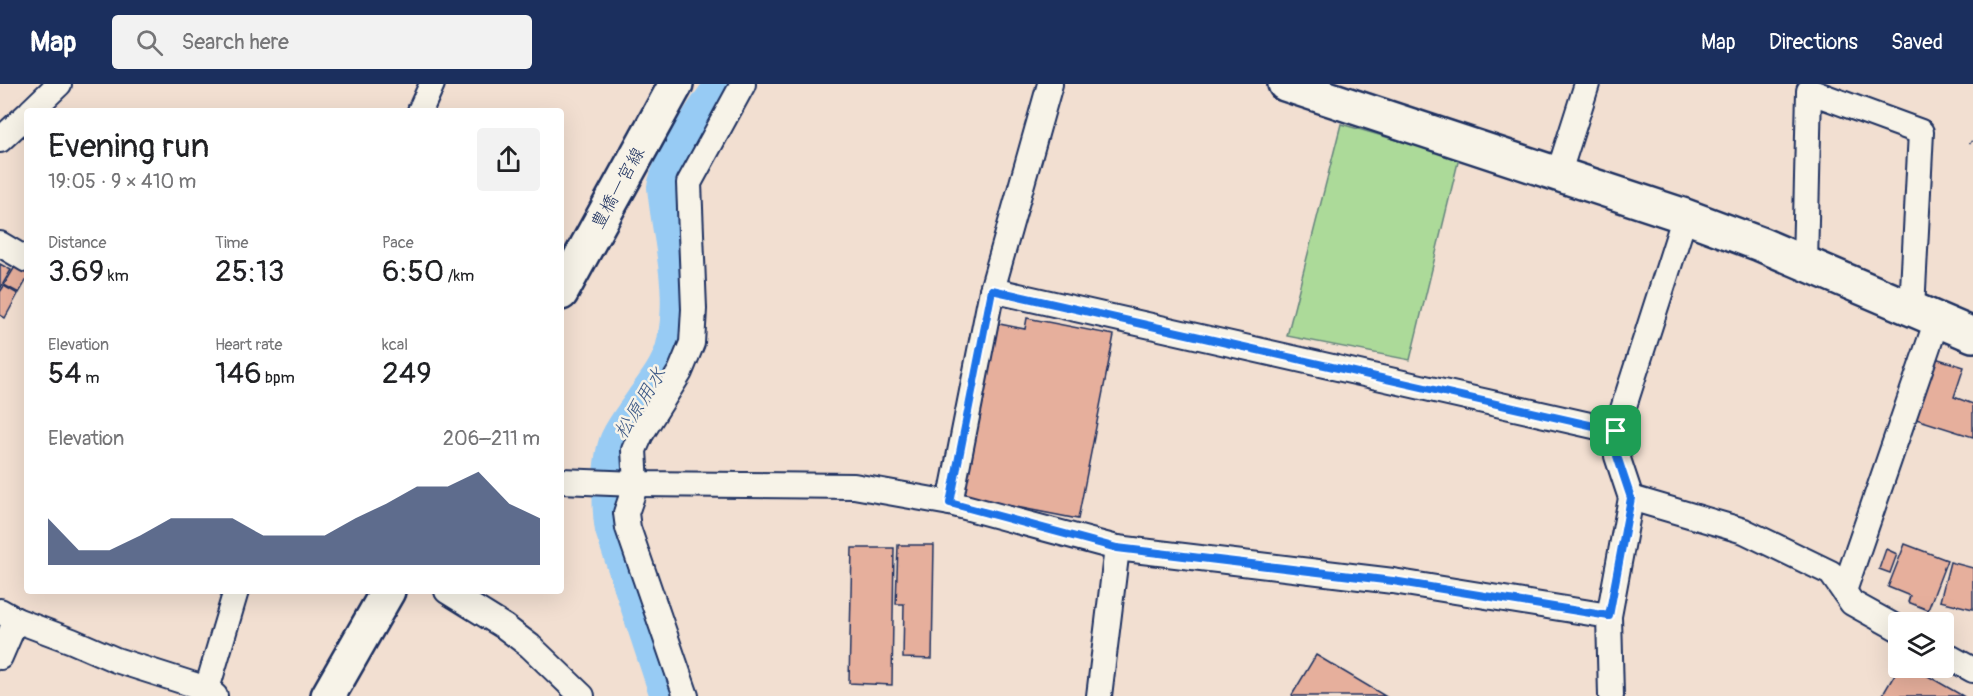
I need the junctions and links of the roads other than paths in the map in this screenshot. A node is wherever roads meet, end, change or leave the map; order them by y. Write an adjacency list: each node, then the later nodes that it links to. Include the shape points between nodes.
1 (59, 84): 8 (street)
2 (432, 84): 9 (street)
3 (676, 84): 17 (main road, 豊橋一宮線)
4 (743, 84): 23 (street, via 689,183 692,343 680,372 634,450)
5 (1050, 84): 18 (street)
6 (1285, 84): 12 (main road)
7 (1587, 84): 12 (street)
8 (34, 108)
9 (421, 108)
10 (24, 118): 11 (street)
11 (0, 140)
12 (1558, 175): 13 (main road)
13 (1685, 216): 16 (main road); 21 (street)
14 (0, 244): 15 (street)
15 (24, 258)
16 (1805, 264): 19 (main road); 19 (street, via 1809,91 1921,132)
17 (564, 288)
18 (992, 290): 21 (street); 25 (street)
19 (1924, 314): 20 (main road); 27 (street)
20 (1973, 335)
21 (1616, 431): 24 (street, via 1617,456)
22 (564, 481): 23 (street)
23 (629, 484): 25 (street, via 854,486); 40 (street, via 628,528)
24 (1631, 498): 27 (street, via 1744,531 1831,573); 32 (street)
25 (950, 503): 26 (street)
26 (1117, 548): 32 (street, via 1393,581); 41 (street)
27 (1844, 591): 33 (street, via 1852,603)
28 (235, 594): 37 (street)
29 (386, 594): 38 (main road)
30 (452, 594): 39 (street, via 530,646)
31 (8, 616): 34 (street); 37 (street)
32 (1609, 616): 42 (street)
33 (1888, 623)
34 (0, 657)
35 (1954, 660): 36 (street)
36 (1973, 670)
37 (211, 693)
38 (328, 696)
39 (582, 696)
40 (686, 696)
41 (1099, 696)
42 (1611, 696)

